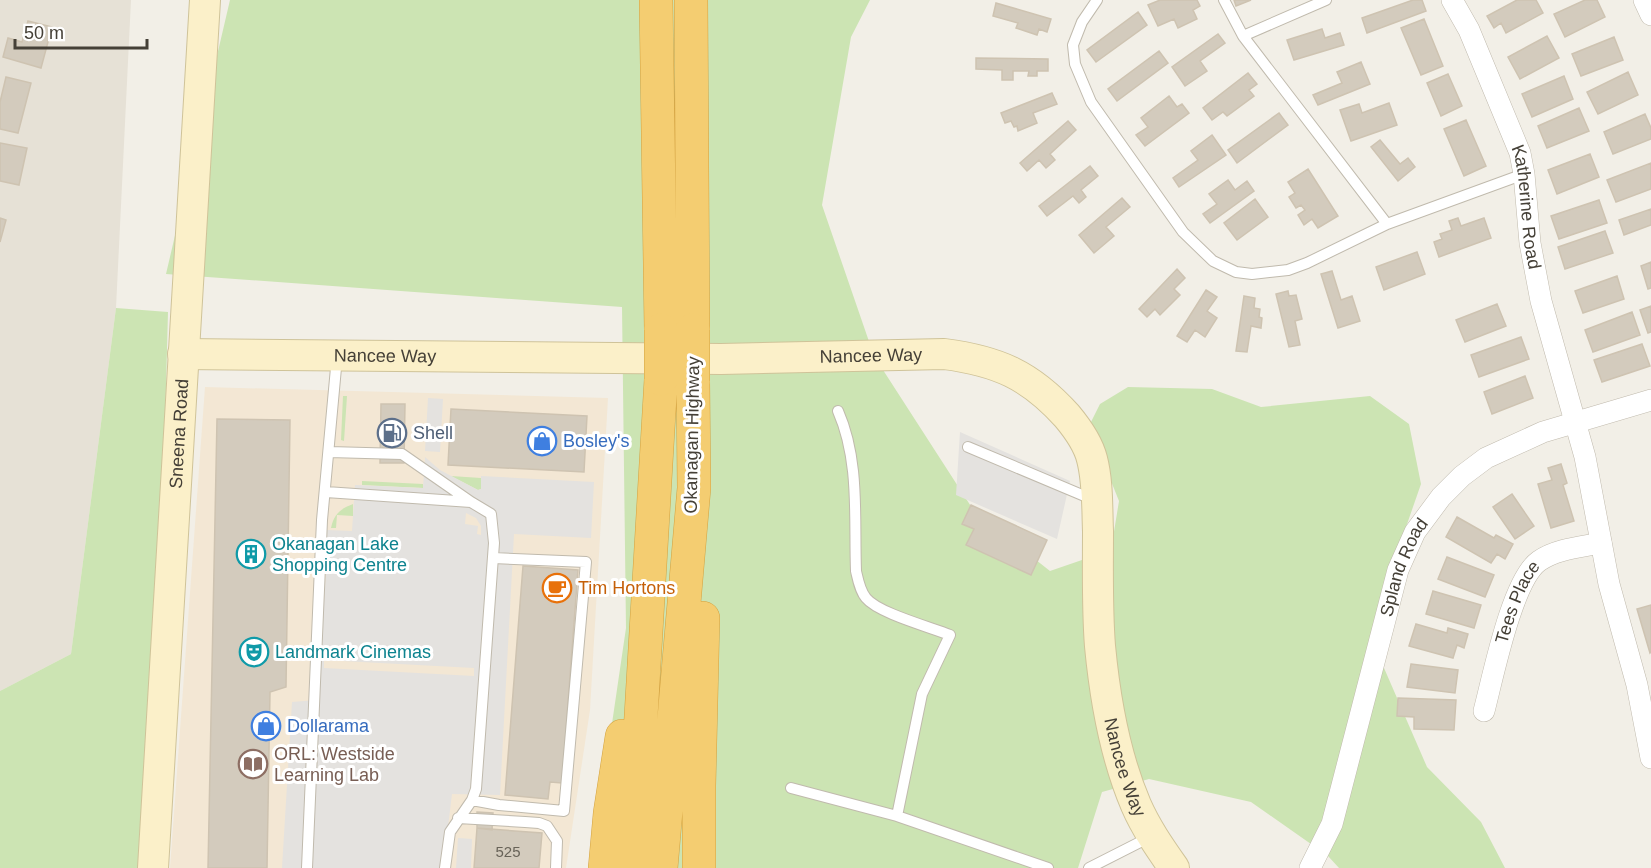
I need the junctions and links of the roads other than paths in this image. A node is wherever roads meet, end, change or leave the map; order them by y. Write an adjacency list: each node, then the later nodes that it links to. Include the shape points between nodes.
1 (205, 0): 14 (street, Sneena Road)
2 (656, 0): 13 (highway, Okanagan Highway)
3 (691, 0): 13 (highway, Okanagan Highway)
4 (1097, 0): 12 (lane, via 1073,45 1081,81 1091,102 1183,232 1213,261 1236,272 1252,274 1288,270)
5 (1224, 0): 10 (lane)
6 (1326, 0): 10 (lane)
7 (1452, 0): 11 (street, Katherine Road, via 1469,30 1520,153)
8 (1644, 0): 9 (street)
9 (1651, 15)
10 (1243, 36): 12 (lane)
11 (1524, 174): 12 (lane); 18 (street, Katherine Road, via 1534,269)
12 (1387, 224)
13 (677, 330): 21 (highway, Okanagan Highway, bridge, via 693,381); 27 (highway, Okanagan Highway, bridge, via 661,379)
14 (183, 354): 15 (street, Nancee Way); 36 (street, Sneena Road)
15 (337, 354): 20 (lane); 23 (street, Nancee Way, via 721,359 944,354 973,358 1026,378 1052,399 1082,436 1092,457)
16 (1651, 400): 18 (street, Spland Road)
17 (838, 411): 33 (lane, via 850,447 859,585 877,607 950,635 922,694)
18 (1576, 422): 25 (street, Katherine Road); 47 (street, Spland Road, via 1542,432 1486,458 1441,497 1415,532 1398,570 1332,824)
19 (968, 447): 23 (lane)
20 (329, 452): 22 (lane); 24 (lane, via 402,454)
21 (694, 488): 42 (highway, Okanagan Highway); 43 (highway, via 703,624)
22 (326, 492): 24 (lane); 37 (lane)
23 (1097, 501): 35 (street, Nancee Way, via 1101,647 1113,731 1136,806)
24 (471, 502): 26 (lane, via 490,514)
25 (1601, 543): 28 (street, Katherine Road, via 1609,584); 29 (street, Tees Place, via 1551,555 1528,571 1509,619)
26 (493, 558): 32 (lane, via 476,789); 32 (lane, via 586,562 564,810)
27 (645, 644): 40 (highway, via 623,733); 41 (highway, Okanagan Highway)
28 (1644, 683): 30 (street, Katherine Road)
29 (1484, 711)
30 (1651, 758)
31 (791, 788): 33 (lane)
32 (472, 800): 34 (lane)
33 (897, 816): 44 (lane)
34 (458, 818): 38 (lane, via 450,832); 39 (lane, via 547,826 557,841)
35 (1152, 836): 45 (lane); 46 (street, Nancee Way)
36 (153, 868)
37 (307, 868)
38 (445, 868)
39 (556, 868)
40 (605, 868)
41 (633, 868)
42 (661, 868)
43 (699, 868)
44 (1048, 868)
45 (1089, 868)
46 (1174, 868)
47 (1310, 868)

